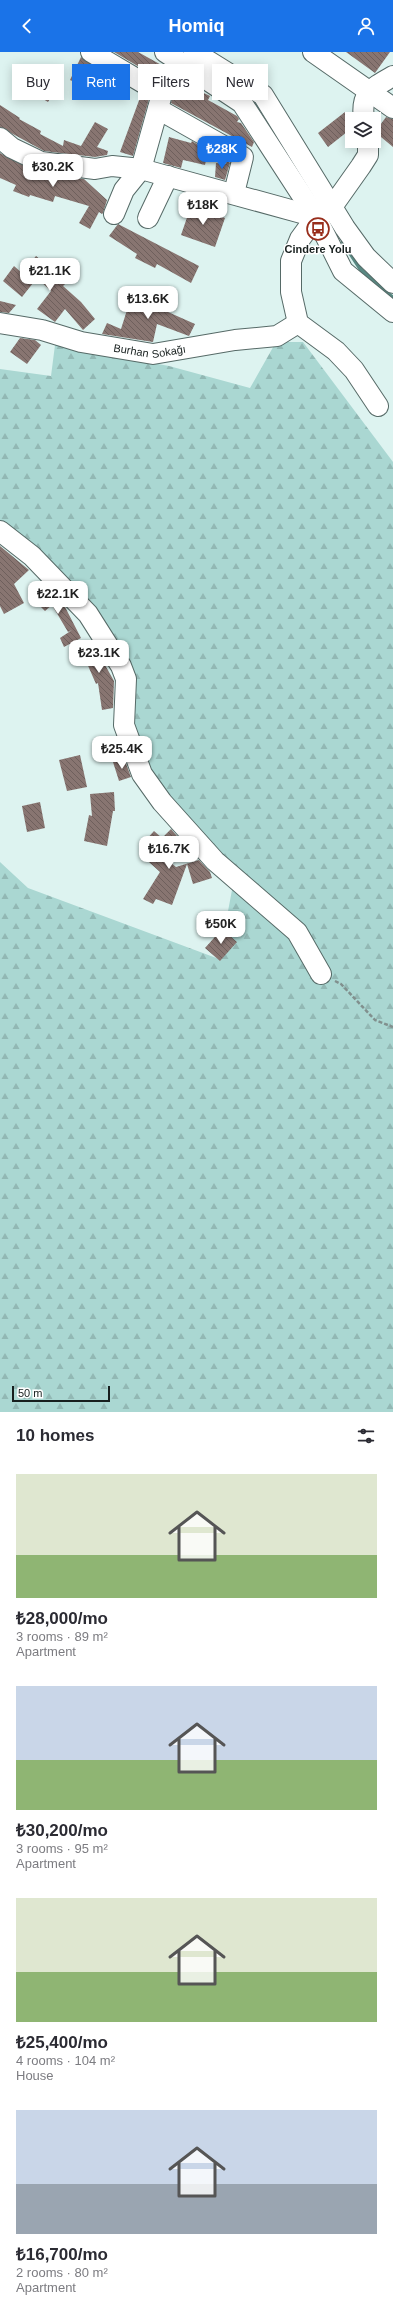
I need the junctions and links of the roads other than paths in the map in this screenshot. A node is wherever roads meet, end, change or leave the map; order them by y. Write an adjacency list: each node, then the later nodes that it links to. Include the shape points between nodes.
1 (91, 52): 8 (street, via 162,94)
2 (165, 52): 15 (street, via 242,103)
3 (194, 52): 15 (street, via 262,95)
4 (313, 52): 6 (street)
5 (393, 76): 6 (street)
6 (370, 90): 7 (street); 9 (street, via 364,97)
7 (393, 108)
8 (158, 109): 12 (street); 14 (street, via 243,157)
9 (364, 112)
10 (0, 138): 12 (street, via 12,148 42,162 95,169 112,166)
11 (368, 148): 15 (street, via 368,155)
12 (141, 169): 13 (street); 16 (street, via 124,190)
13 (168, 176): 14 (street); 17 (street)
14 (234, 193): 15 (street)
15 (324, 212): 18 (street); 19 (street, via 343,270); 21 (street, via 300,239 291,261 291,292)
16 (114, 214)
17 (148, 218)
18 (393, 283)
19 (393, 312)
20 (0, 322): 21 (street, Burhan Sokağı, via 42,330 81,342 153,354 235,340 278,336)
21 (298, 323): 22 (street, via 336,350 354,370)
22 (378, 406)
23 (0, 531): 24 (street, via 32,556 88,614 121,666 126,679 124,725 142,774 162,802 215,861 297,932)
24 (321, 974)

